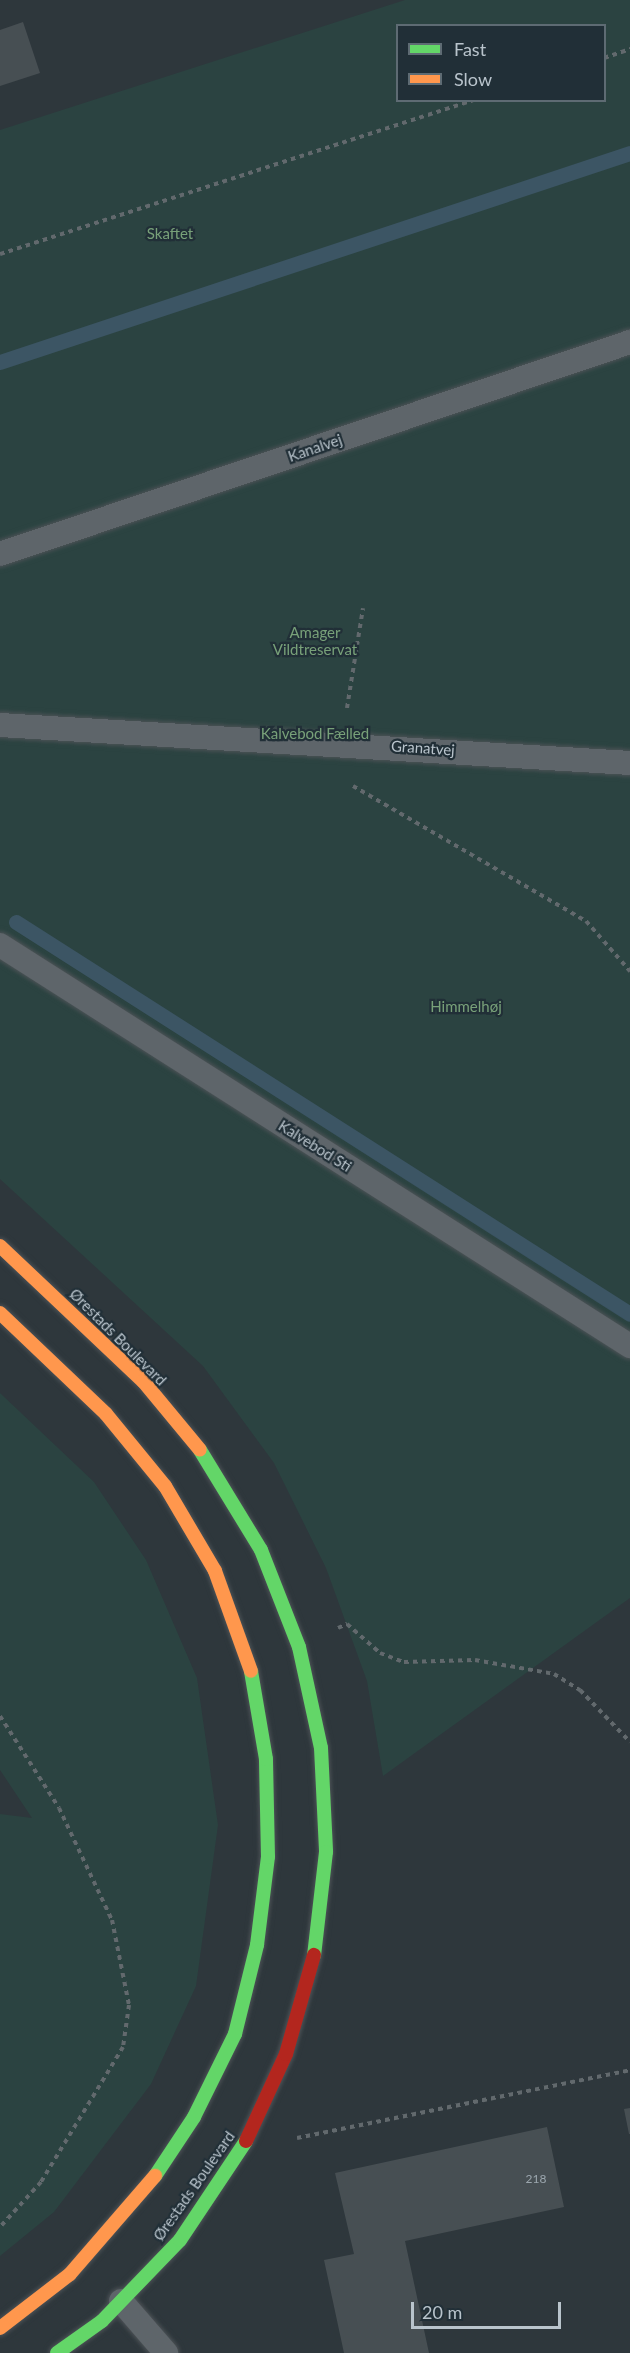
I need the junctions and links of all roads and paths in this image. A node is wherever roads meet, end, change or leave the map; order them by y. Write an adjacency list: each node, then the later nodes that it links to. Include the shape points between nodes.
1 (630, 49): 2 (path)
2 (606, 57)
3 (466, 102): 4 (path)
4 (0, 254)
5 (630, 342): 6 (lane, Kanalvej)
6 (0, 554)
7 (363, 608): 9 (path)
8 (0, 725): 9 (lane, Granatvej)
9 (342, 742): 10 (lane, Granatvej); 12 (path, via 354,788 586,921)
10 (630, 763)
11 (0, 945): 15 (lane, Kalvebod Sti)
12 (630, 971)
13 (0, 1246): 16 (street, Ørestads Boulevard, via 143,1381 209,1461 261,1550)
14 (0, 1313): 23 (street, via 106,1414 165,1486 215,1571 249,1661 266,1759 268,1857 257,1945 235,2034 194,2117 139,2200 70,2274)
15 (630, 1346)
16 (299, 1647): 18 (path, via 347,1624 380,1653 404,1662 475,1660 554,1674 580,1690); 20 (street, Ørestads Boulevard, via 321,1748 323,1875 314,1955 286,2054)
17 (0, 1716): 21 (path, via 59,1808 112,1920 129,2006 123,2047 41,2182)
18 (630, 1742)
19 (630, 2070): 20 (path)
20 (243, 2148): 22 (street, Ørestads Boulevard, via 180,2240)
21 (0, 2227)
22 (121, 2301): 24 (street, Ørestads Boulevard); 25 (lane)
23 (0, 2328)
24 (57, 2353)
25 (166, 2353)

